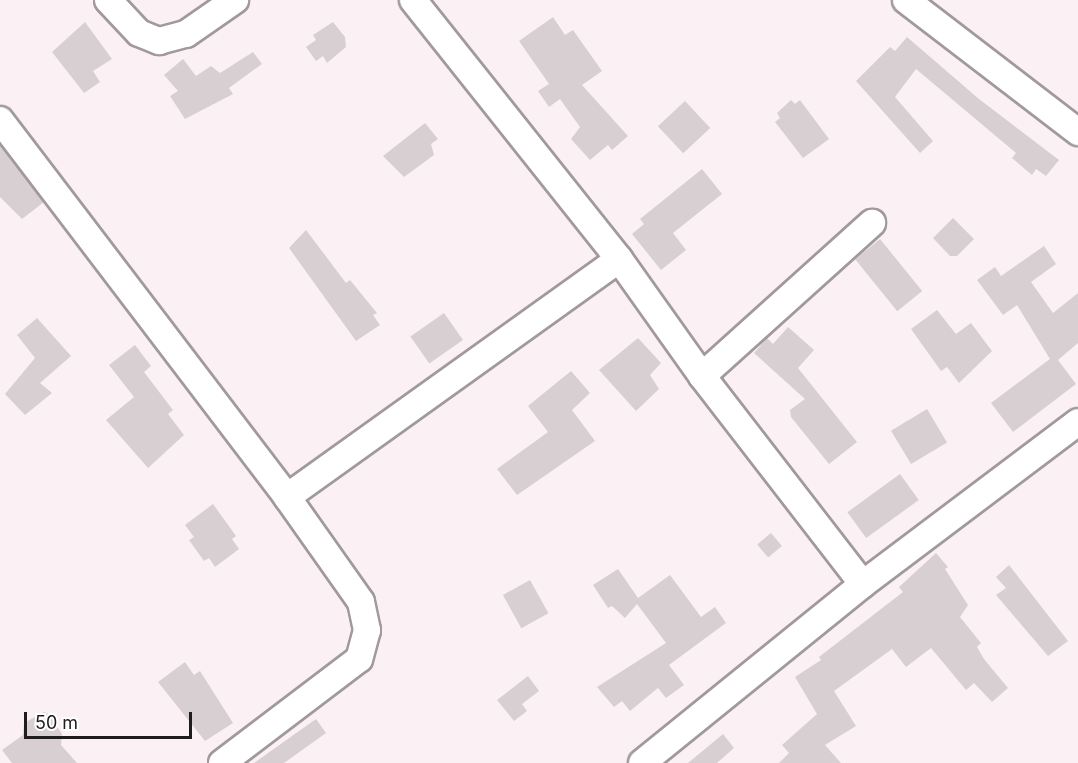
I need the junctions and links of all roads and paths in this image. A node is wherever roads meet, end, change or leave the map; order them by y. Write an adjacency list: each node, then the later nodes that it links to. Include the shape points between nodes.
1 (108, 0): 2 (street, via 139,33 159,41 186,34)
2 (235, 0)
3 (413, 0): 8 (street)
4 (906, 0): 6 (street)
5 (0, 120): 11 (street)
6 (1078, 132)
7 (872, 223): 9 (street)
8 (619, 259): 9 (street); 11 (street)
9 (702, 376): 12 (street)
10 (1078, 422): 12 (street)
11 (287, 497): 13 (street, via 361,602 367,630 358,659)
12 (863, 584): 14 (street)
13 (222, 763)
14 (642, 763)

